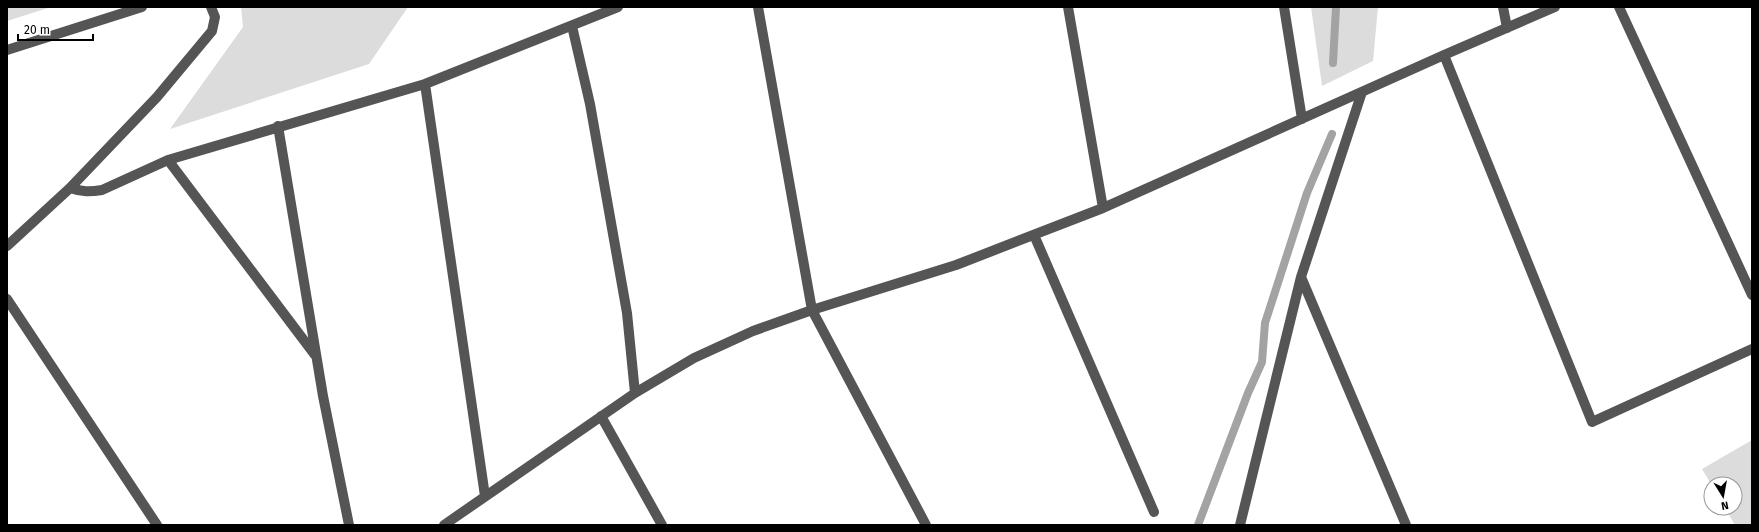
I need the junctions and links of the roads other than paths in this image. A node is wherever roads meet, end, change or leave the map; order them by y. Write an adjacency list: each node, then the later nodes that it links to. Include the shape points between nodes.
1 (142, 7): 12 (street)
2 (211, 7): 19 (street, via 215,17 212,31 157,97)
3 (618, 7): 10 (street)
4 (758, 7): 27 (street)
5 (1068, 7): 20 (street)
6 (1284, 7): 16 (street)
7 (1503, 7): 11 (street)
8 (1556, 7): 11 (street)
9 (1619, 7): 24 (street)
10 (572, 26): 14 (street); 30 (street, via 590,104 627,313)
11 (1507, 28): 13 (street)
12 (7, 50)
13 (1444, 55): 15 (street); 28 (street, via 1592,422)
14 (425, 84): 17 (street); 32 (street)
15 (1362, 92): 16 (street); 23 (street)
16 (1302, 119): 20 (street)
17 (278, 126): 18 (street); 29 (street)
18 (168, 160): 19 (street, via 102,190 82,192); 29 (street)
19 (70, 188): 22 (street)
20 (1103, 208): 21 (street)
21 (1034, 235): 27 (street, via 956,265); 33 (street)
22 (7, 246)
23 (1301, 277): 39 (street); 40 (street)
24 (1749, 278): 25 (street)
25 (1752, 295)
26 (7, 299): 34 (street)
27 (812, 310): 30 (street, via 753,331 694,358); 38 (street)
28 (1752, 349)
29 (316, 356): 35 (street)
30 (635, 393): 31 (street)
31 (601, 416): 32 (street); 37 (street)
32 (485, 496): 36 (street)
33 (1154, 512)
34 (157, 525)
35 (349, 525)
36 (444, 525)
37 (662, 525)
38 (926, 525)
39 (1240, 525)
40 (1406, 525)

